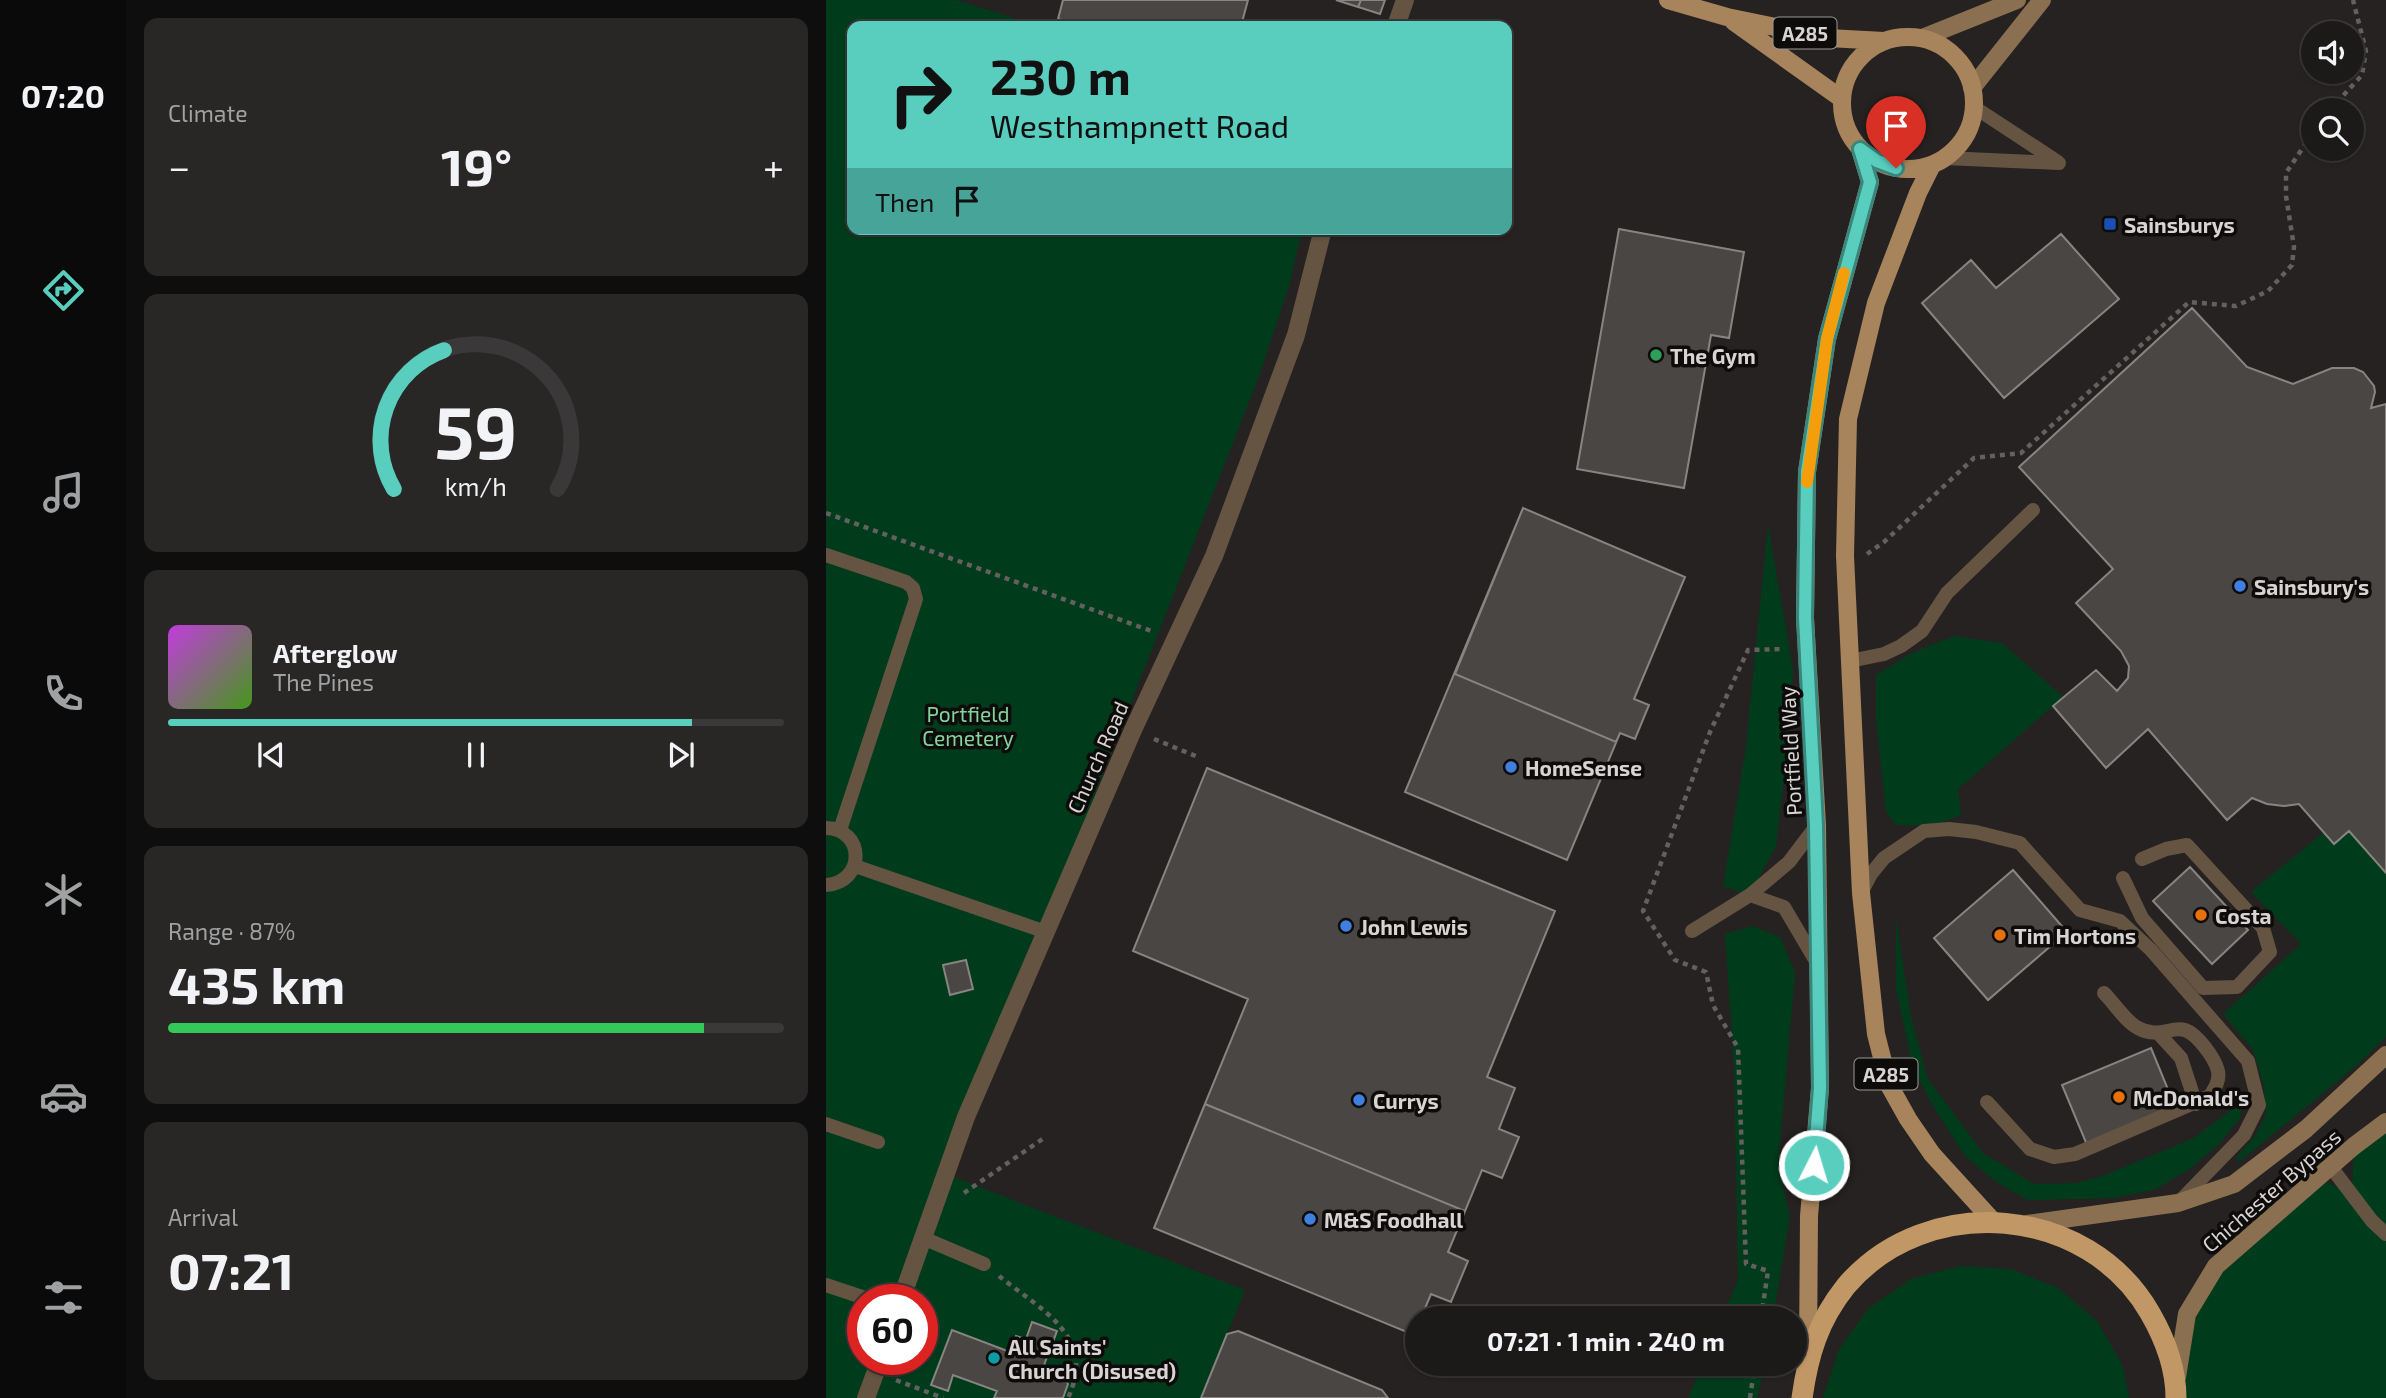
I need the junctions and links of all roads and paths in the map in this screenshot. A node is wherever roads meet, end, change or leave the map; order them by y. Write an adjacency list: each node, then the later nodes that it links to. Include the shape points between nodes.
1 (1405, 0): 7 (street)
2 (1668, 0): 6 (main road, A285)
3 (2017, 0): 8 (street)
4 (2042, 0): 10 (street)
5 (2353, 0): 11 (path, via 2366,51 2362,75)
6 (1727, 17): 9 (main road, A285, via 1828,38); 12 (main road, A285)
7 (1398, 21)
8 (1922, 38): 9 (main road); 10 (main road, via 1954,55)
9 (1885, 41): 12 (main road, via 1855,62)
10 (1972, 88): 13 (main road)
11 (2341, 98)
12 (1842, 99): 14 (main road, via 1849,133)
13 (1974, 107): 16 (main road, via 1960,144); 16 (lane, via 2059,163)
14 (1860, 149): 16 (main road, via 1896,168); 27 (main road, Portfield Way, via 1870,182 1827,339 1807,472 1805,618)
15 (2301, 150): 21 (path, via 2286,173 2292,265 2267,291 2235,306 2189,302 2021,453 1975,458)
16 (1938, 161): 24 (main road, A285, via 1918,193 1876,303 1848,419 1845,556)
17 (1321, 235): 22 (street, Church Road, via 1296,335 1214,556)
18 (2033, 510): 24 (lane, via 1947,593 1922,631 1884,654)
19 (826, 513): 22 (path)
20 (826, 555): 28 (lane, via 906,582 916,598)
21 (1865, 556)
22 (1175, 640): 25 (street, Church Road)
23 (1786, 649): 58 (path, via 1748,650 1710,732 1643,911 1675,960 1706,972 1713,1005 1738,1048 1746,1264 1768,1271)
24 (1850, 661): 33 (main road, A285)
25 (1133, 730): 26 (path); 36 (street, Church Road)
26 (1198, 757)
27 (1816, 825): 34 (lane, via 1788,862); 37 (main road, Portfield Way)
28 (833, 829): 30 (lane, via 847,835 855,849)
29 (2142, 859): 31 (lane, via 2187,845 2263,928 2270,952 2238,987 2203,988 2142,918)
30 (855, 866): 32 (lane, via 845,880); 36 (lane)
31 (2123, 878)
32 (826, 885)
33 (1861, 893): 48 (lane, via 1884,858 1924,831 1976,832 2020,843 2080,910 2120,920 2151,950 2248,1061 2259,1105 2244,1135); 50 (main road, A285, via 1876,1034 1889,1085 1932,1154)
34 (1750, 895): 35 (lane); 37 (lane, via 1784,907)
35 (1692, 931)
36 (1046, 932): 49 (street, Church Road, via 966,1117)
37 (1817, 963): 59 (main road, Portfield Way, via 1820,1088 1810,1216)
38 (2104, 993): 39 (lane, via 2137,1027)
39 (2160, 1034): 42 (lane, via 2181,1058); 42 (lane, via 2181,1029 2193,1034 2218,1070 2210,1096)
40 (2386, 1055): 48 (street, Chichester Bypass, via 2306,1129 2234,1184)
41 (1987, 1102): 42 (lane, via 2030,1149 2054,1157 2075,1154)
42 (2196, 1104)
43 (2386, 1122): 47 (street, Chichester Bypass)
44 (826, 1124): 46 (lane)
45 (1044, 1138): 49 (path)
46 (878, 1142)
47 (2331, 1167): 52 (lane); 63 (street, Chichester Bypass, via 2216,1266 2188,1314)
48 (2178, 1203): 51 (street, Chichester Bypass)
49 (931, 1217): 53 (street, Church Road)
50 (1993, 1221): 51 (highway); 59 (highway, via 1952,1224 1912,1237 1877,1258 1847,1286 1823,1320)
51 (2027, 1224): 63 (highway, via 2070,1239 2109,1264 2141,1297 2164,1338)
52 (2386, 1234)
53 (923, 1238): 54 (lane); 55 (street, Church Road)
54 (984, 1264): 66 (path, via 1066,1331 1074,1346 1076,1382)
55 (907, 1284)
56 (826, 1285): 57 (lane)
57 (847, 1292)
58 (1763, 1306)
59 (1808, 1358): 68 (highway)
60 (874, 1375): 64 (street)
61 (896, 1375): 65 (path)
62 (1754, 1376): 67 (path)
63 (2176, 1390)
64 (866, 1398)
65 (943, 1398)
66 (1068, 1398)
67 (1751, 1398)
68 (1802, 1398)

